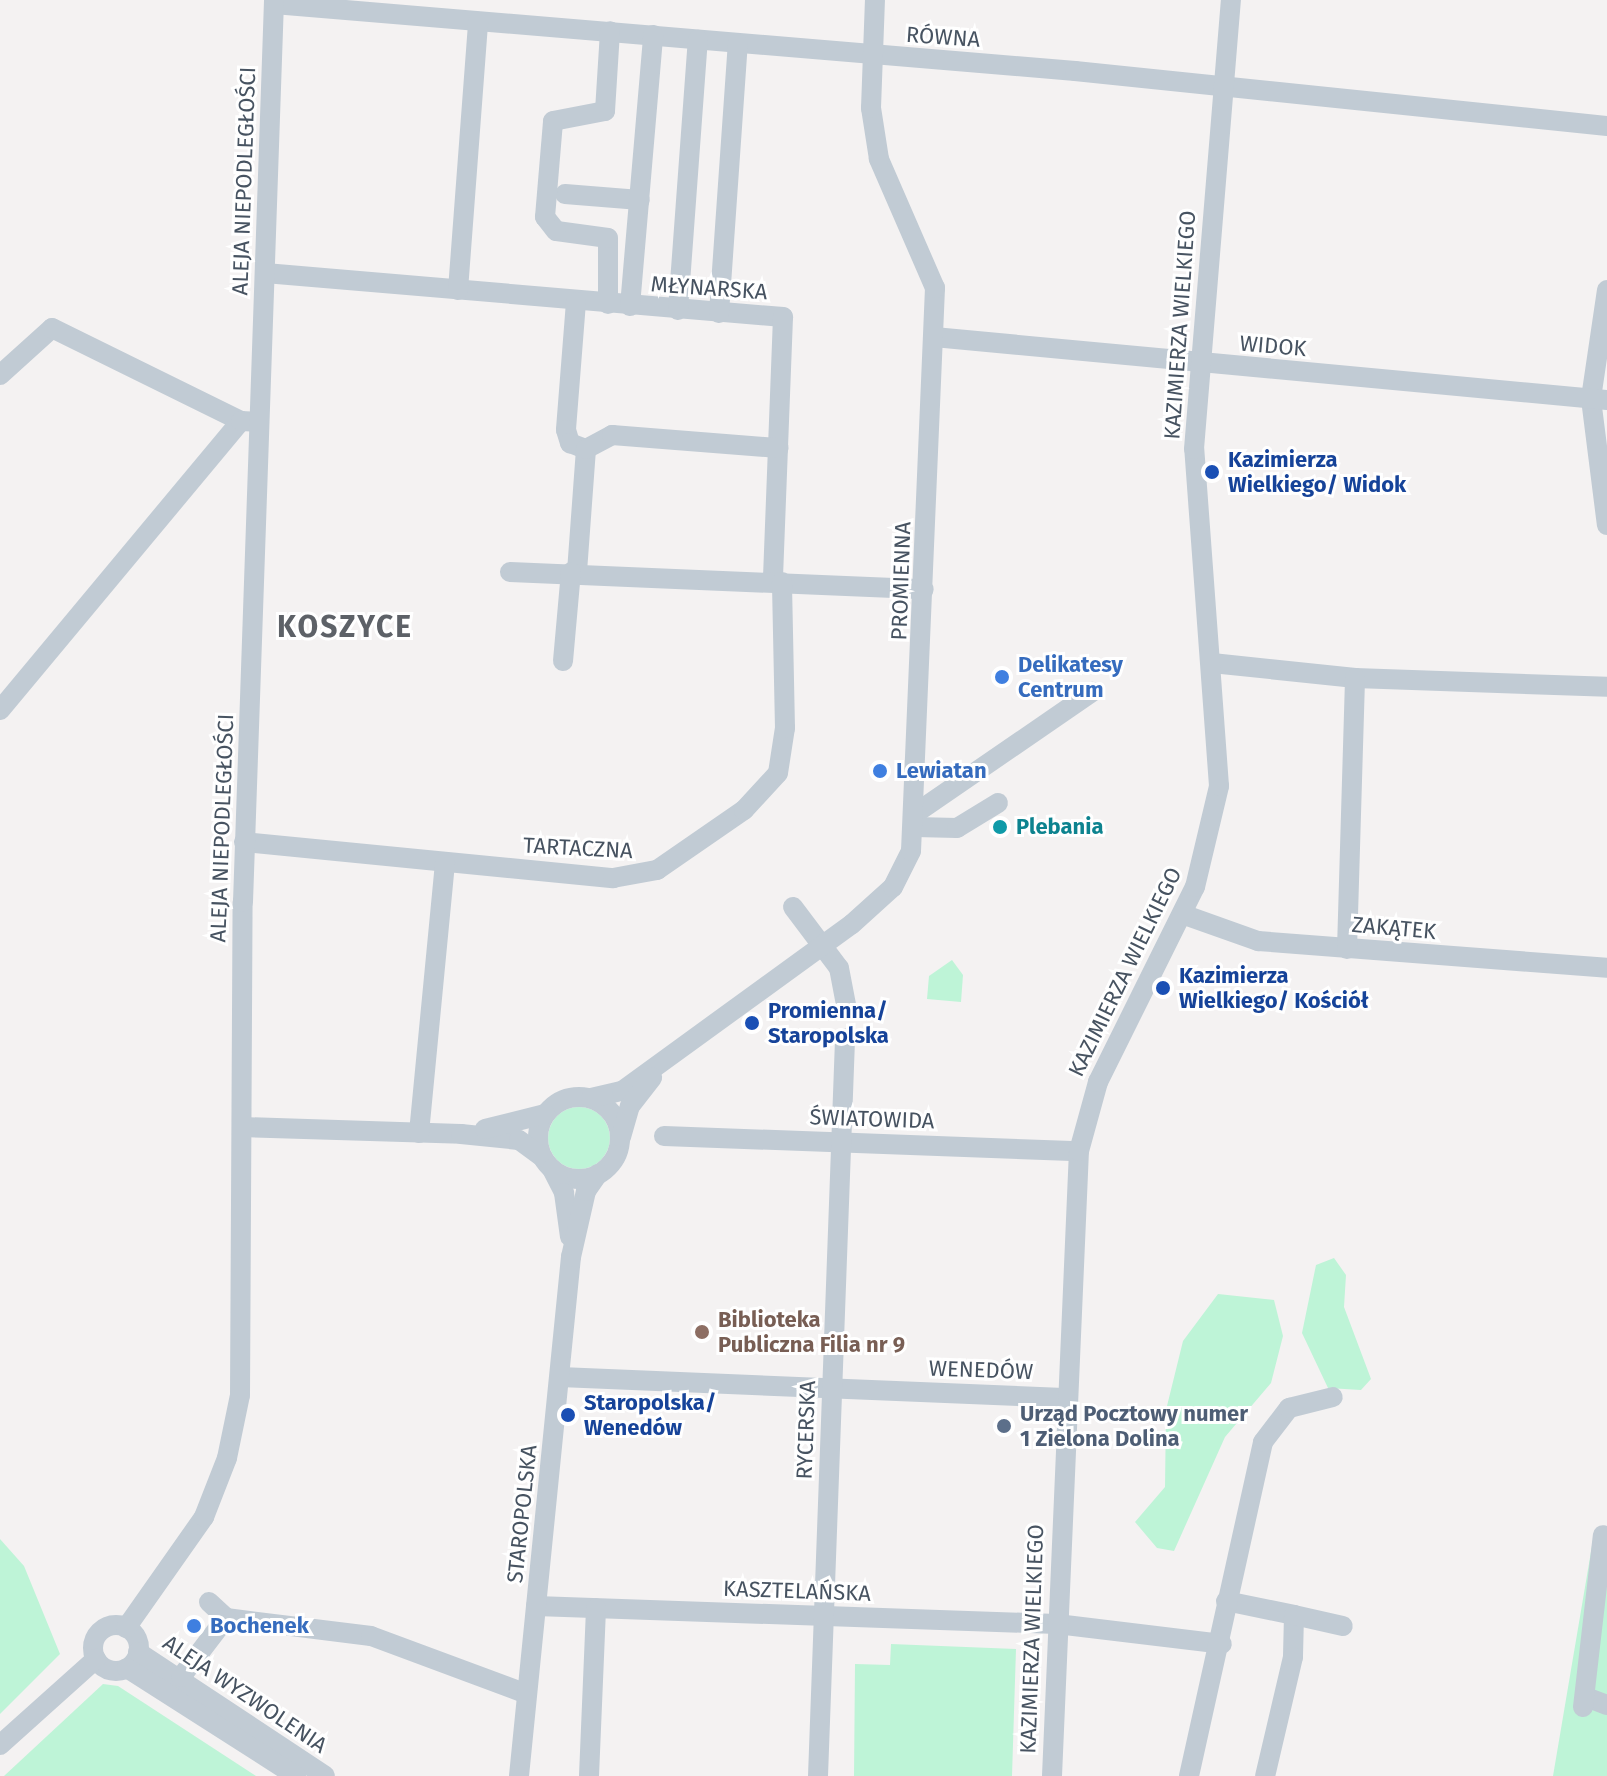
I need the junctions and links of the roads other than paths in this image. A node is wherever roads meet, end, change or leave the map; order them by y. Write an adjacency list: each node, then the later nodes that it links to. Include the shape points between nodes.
1 (875, 0): 10 (street, PROMIENNA)
2 (1231, 0): 11 (street, KAZIMIERZA WIELKIEGO)
3 (274, 2): 4 (street, RÓWNA); 15 (street, ALEJA NIEPODLEGŁOŚCI)
4 (450, 8): 5 (street, RÓWNA)
5 (478, 22): 6 (street, RÓWNA); 16 (street)
6 (610, 31): 7 (street, RÓWNA); 19 (street, via 605,111 553,121 545,217 556,231 608,238)
7 (653, 35): 8 (street, RÓWNA); 14 (street)
8 (698, 40): 9 (street, RÓWNA); 21 (street)
9 (738, 44): 10 (street, RÓWNA); 22 (street)
10 (874, 57): 11 (street, RÓWNA); 23 (street, PROMIENNA, via 879,159 935,288)
11 (1224, 85): 12 (street, RÓWNA); 24 (street, KAZIMIERZA WIELKIEGO)
12 (1607, 126)
13 (565, 194): 14 (street)
14 (640, 200): 20 (street)
15 (265, 273): 16 (street, MŁYNARSKA); 27 (street, ALEJA NIEPODLEGŁOŚCI)
16 (458, 290): 18 (street, MŁYNARSKA)
17 (1607, 290): 26 (street)
18 (576, 302): 19 (street, MŁYNARSKA); 29 (street, via 566,430 570,443)
19 (608, 304): 20 (street, MŁYNARSKA)
20 (630, 306): 21 (street, MŁYNARSKA)
21 (678, 310): 22 (street, MŁYNARSKA)
22 (719, 313): 28 (street, MŁYNARSKA, via 783,317)
23 (934, 337): 24 (street, WIDOK); 34 (street, PROMIENNA)
24 (1200, 362): 26 (street, WIDOK); 36 (street, KAZIMIERZA WIELKIEGO, via 1195,513)
25 (0, 375): 27 (street, via 52,328)
26 (1599, 399): 30 (street)
27 (250, 422): 40 (street); 43 (street, ALEJA NIEPODLEGŁOŚCI)
28 (778, 448): 29 (street, via 612,435); 33 (street, MŁYNARSKA)
29 (586, 449): 32 (street)
30 (1607, 525)
31 (510, 572): 32 (street)
32 (574, 572): 33 (street); 35 (street)
33 (778, 582): 34 (street); 44 (street, TARTACZNA, via 783,759 771,788 667,865 635,877)
34 (924, 589): 42 (street, PROMIENNA)
35 (563, 661)
36 (1212, 663): 37 (street); 46 (street, KAZIMIERZA WIELKIEGO, via 1220,737 1216,812)
37 (1355, 678): 38 (street); 48 (street)
38 (1607, 687)
39 (1092, 692): 42 (street)
40 (0, 710)
41 (998, 803): 42 (street, via 957,828)
42 (915, 820): 47 (street, PROMIENNA, via 893,887)
43 (244, 842): 44 (street, TARTACZNA); 55 (street, ALEJA NIEPODLEGŁOŚCI)
44 (445, 862): 56 (street)
45 (793, 907): 47 (street)
46 (1182, 914): 48 (street, ZAKĄTEK, via 1239,938); 61 (street, KAZIMIERZA WIELKIEGO, via 1098,1082)
47 (822, 944): 50 (street, via 839,968); 52 (street, PROMIENNA)
48 (1347, 949): 49 (street, ZAKĄTEK)
49 (1607, 968)
50 (847, 1010)
51 (845, 1038): 60 (street, RYCERSKA)
52 (665, 1058): 53 (street, PROMIENNA, via 614,1096); 59 (street, PROMIENNA, via 630,1106)
53 (591, 1098): 54 (street, via 565,1099); 59 (street, via 612,1113)
54 (545, 1114): 57 (street); 62 (street, via 538,1135)
55 (242, 1127): 56 (street); 79 (street, ALEJA NIEPODLEGŁOŚCI, via 242,1375 232,1442 194,1536)
56 (419, 1133): 57 (street)
57 (461, 1134): 62 (street, via 519,1140)
58 (664, 1136): 60 (street, ŚWIATOWIDA)
59 (620, 1138): 63 (street, via 615,1159)
60 (840, 1142): 61 (street, ŚWIATOWIDA); 66 (street, RYCERSKA)
61 (1079, 1151): 68 (street, KAZIMIERZA WIELKIEGO)
62 (547, 1163): 63 (street, via 574,1179); 64 (street, STAROPOLSKA, via 564,1193)
63 (598, 1174): 64 (street, STAROPOLSKA, via 586,1191)
64 (571, 1257): 65 (street, STAROPOLSKA)
65 (560, 1377): 66 (street, WENEDÓW); 72 (street, STAROPOLSKA)
66 (832, 1388): 68 (street, WENEDÓW); 74 (street, RYCERSKA)
67 (1333, 1397): 70 (street, via 1289,1408 1270,1428)
68 (1064, 1398): 77 (street, KAZIMIERZA WIELKIEGO)
69 (1603, 1535): 85 (street, via 1585,1702)
70 (1226, 1601): 75 (street); 80 (street)
71 (209, 1602): 76 (street)
72 (536, 1606): 73 (street, KASZTELAŃSKA); 84 (street, STAROPOLSKA)
73 (596, 1608): 74 (street, KASZTELAŃSKA); 90 (street)
74 (824, 1615): 77 (street, KASZTELAŃSKA); 91 (street, RYCERSKA)
75 (1294, 1615): 78 (street); 94 (street, via 1293,1657)
76 (226, 1618): 83 (street); 84 (street, via 371,1636)
77 (1057, 1624): 80 (street, KASZTELAŃSKA); 92 (street, KAZIMIERZA WIELKIEGO)
78 (1343, 1626)
79 (126, 1628): 81 (street, via 100,1632); 82 (street)
80 (1222, 1644): 93 (street)
81 (96, 1659): 82 (street, via 107,1669); 86 (street)
82 (133, 1660): 83 (street, ALEJA WYZWOLENIA); 87 (street, ALEJA WYZWOLENIA)
83 (181, 1677): 88 (street, ALEJA WYZWOLENIA)
84 (527, 1694): 89 (street, STAROPOLSKA)
85 (1607, 1705)
86 (0, 1745)
87 (296, 1776)
88 (325, 1776)
89 (519, 1776)
90 (589, 1776)
91 (818, 1776)
92 (1052, 1776)
93 (1189, 1776)
94 (1265, 1776)

